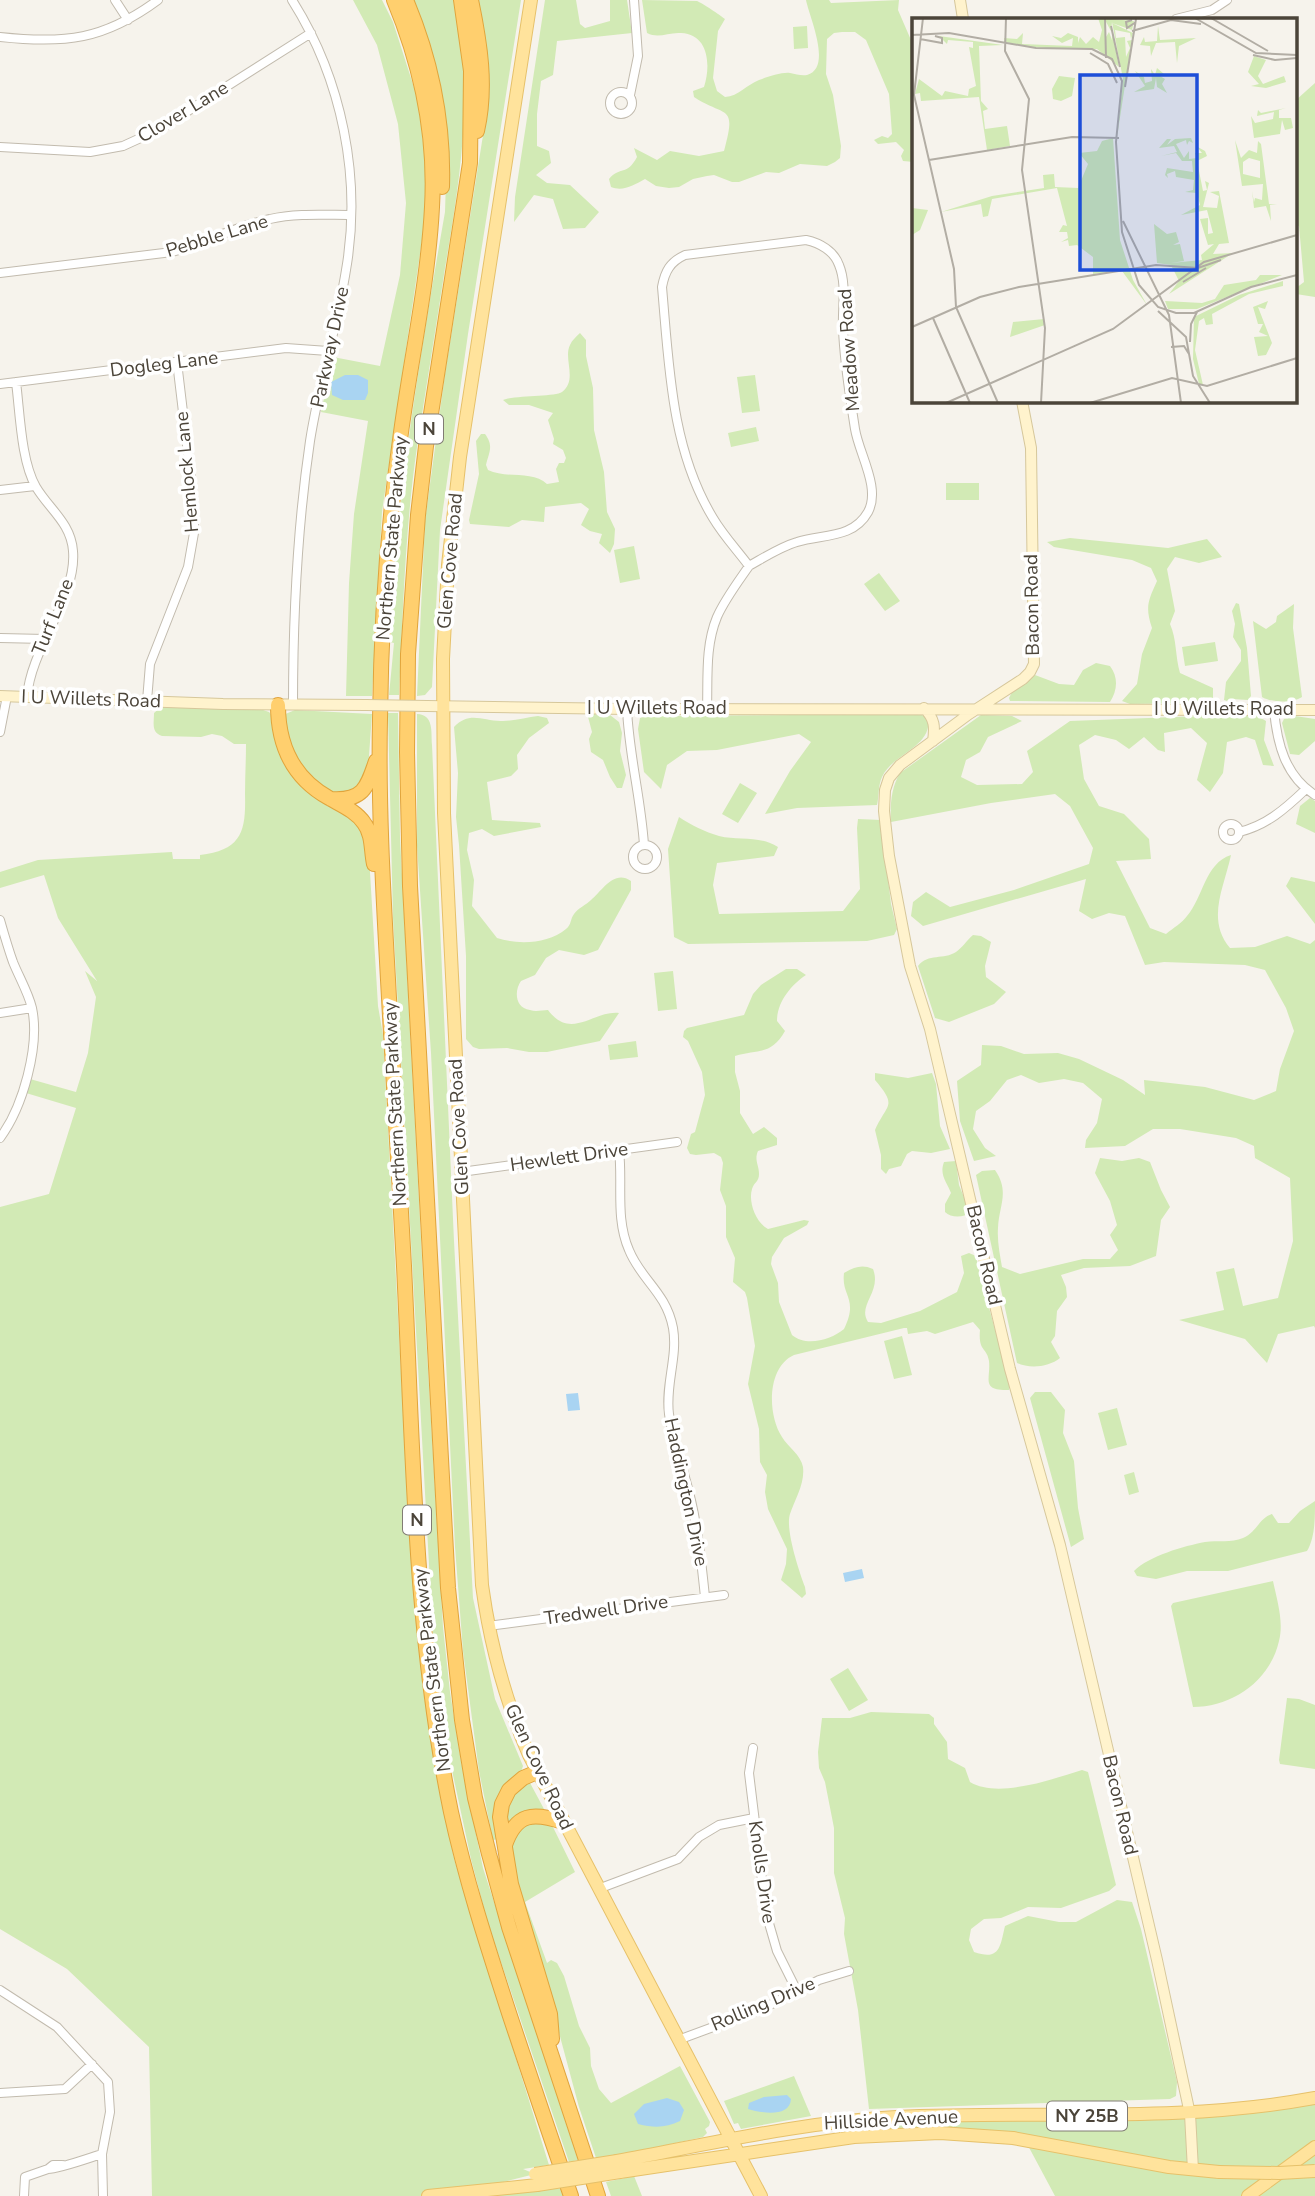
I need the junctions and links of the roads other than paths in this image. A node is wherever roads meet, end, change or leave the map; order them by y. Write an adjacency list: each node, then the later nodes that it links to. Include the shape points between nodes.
1 (115, 0): 14 (street)
2 (158, 0): 14 (street)
3 (292, 0): 15 (street, Parkway Drive)
4 (394, 0): 22 (highway, Northern State Parkway / N, via 415,61 430,134 432,208)
5 (406, 0): 22 (highway, via 432,76 442,153 439,227)
6 (461, 0): 19 (highway, Northern State Parkway / N, via 471,71)
7 (471, 0): 19 (highway, via 482,97)
8 (531, 0): 37 (main road, Glen Cove Road, via 458,470 448,565)
9 (634, 0): 17 (street, via 638,56)
10 (960, 0): 12 (street)
11 (1227, 0): 13 (street, via 1206,13)
12 (963, 18)
13 (1181, 18)
14 (128, 20): 16 (street, via 61,41)
15 (311, 33): 18 (street, Clover Lane, via 158,130 123,146 90,152); 20 (street, Parkway Drive, via 342,119)
16 (0, 37)
17 (630, 95)
18 (0, 147)
19 (470, 163): 74 (highway, Northern State Parkway / N, via 418,514 407,697 410,873 448,1588 457,1680 488,1854)
20 (351, 215): 21 (street, Pebble Lane, via 272,219 172,253); 23 (street, Parkway Drive, via 347,267)
21 (0, 273)
22 (425, 281): 46 (highway, Northern State Parkway / N, via 390,528)
23 (328, 351): 24 (street, Dogleg Lane, via 286,348); 36 (street, Parkway Drive, via 299,531)
24 (177, 362): 25 (street, Dogleg Lane); 35 (street, Hemlock Lane, via 194,533 188,567 150,664)
25 (16, 382): 26 (street, Dogleg Lane); 28 (street, Turf Lane)
26 (0, 384)
27 (1022, 402): 38 (street, Bacon Road, via 1031,448 1035,656 1030,672)
28 (35, 486): 29 (street); 32 (street, Turf Lane, via 64,523 74,551 67,588)
29 (0, 490)
30 (749, 566): 30 (street, Meadow Road, via 797,542 849,531 866,515 872,498 846,372 843,279 835,257 806,240 685,255 670,265 662,287 670,372 685,455 713,518); 40 (street, via 712,632)
31 (0, 638): 32 (street)
32 (45, 639): 34 (street, Turf Lane, via 32,667)
33 (4, 696): 34 (street, I U Willets Road); 44 (street)
34 (27, 697): 35 (street, I U Willets Road)
35 (147, 701): 36 (street, I U Willets Road)
36 (285, 705): 37 (street, I U Willets Road, bridge); 49 (highway, via 280,738 291,763 307,783)
37 (442, 706): 39 (street, I U Willets Road); 59 (main road, Glen Cove Road)
38 (979, 708): 41 (street, I U Willets Road); 42 (street, I U Willets Road); 45 (street, Bacon Road)
39 (627, 709): 40 (street, I U Willets Road); 51 (street)
40 (707, 709): 41 (street, I U Willets Road)
41 (924, 709): 45 (street, via 933,719)
42 (1274, 710): 43 (street, I U Willets Road); 47 (street, via 1283,756)
43 (1315, 710)
44 (0, 732)
45 (933, 741): 77 (street, Bacon Road, via 900,765 885,790 891,876 1010,1369 1060,1545)
46 (380, 750): 49 (highway, via 363,792 352,799); 52 (highway, Northern State Parkway / N)
47 (1306, 789): 48 (street); 50 (street, via 1274,818)
48 (1315, 795)
49 (331, 799): 52 (highway, via 366,826)
50 (1239, 832)
51 (644, 845)
52 (384, 910): 88 (highway, Northern State Parkway / N, via 420,1571 436,1729 476,1911)
53 (0, 920): 54 (street)
54 (32, 1008): 55 (street); 56 (street, via 30,1062 13,1118)
55 (0, 1013)
56 (0, 1138)
57 (677, 1142): 58 (street, Hewlett Drive)
58 (620, 1150): 59 (street, Hewlett Drive); 61 (street, Haddington Drive, via 620,1215 625,1240 635,1262 660,1294 673,1327 669,1415 696,1521)
59 (461, 1172): 62 (main road, Glen Cove Road, via 480,1556)
60 (724, 1595): 61 (street, Tredwell Drive)
61 (705, 1597): 62 (street, Tredwell Drive)
62 (488, 1626): 64 (main road, Glen Cove Road, via 508,1700)
63 (753, 1748): 65 (street, Knolls Drive, via 749,1773)
64 (537, 1772): 66 (main road, Glen Cove Road); 67 (highway, via 513,1786 503,1801)
65 (754, 1818): 68 (street, via 719,1825 699,1837 678,1859); 71 (street, Knolls Drive, via 766,1913 777,1951)
66 (563, 1822): 67 (highway, via 526,1817 514,1826); 68 (main road, Glen Cove Road)
67 (504, 1846): 74 (highway, via 517,1909 550,2014)
68 (598, 1889): 72 (main road, Glen Cove Road)
69 (849, 1971): 71 (street, Rolling Drive)
70 (0, 1990): 73 (street, via 47,2019)
71 (797, 1991): 72 (street, Rolling Drive)
72 (678, 2040): 78 (main road, Glen Cove Road)
73 (92, 2064): 75 (street, via 65,2089); 80 (street, via 110,2087)
74 (555, 2065): 89 (highway, Northern State Parkway / N)
75 (0, 2093)
76 (1315, 2098): 77 (main road, Hillside Avenue / NY 25B)
77 (1190, 2114): 78 (main road, Hillside Avenue / NY 25B, via 894,2117); 83 (street, Bacon Road)
78 (731, 2140): 81 (main road, Glen Cove Road); 82 (main road, Hillside Avenue / NY 25B)
79 (1315, 2147): 91 (main road)
80 (102, 2154): 85 (street, via 24,2177); 86 (street)
81 (738, 2155): 82 (main road, Hillside Avenue / NY 25B); 83 (main road, Hillside Avenue / NY 25B, via 854,2137 940,2133 1025,2140); 90 (main road, Glen Cove Road)
82 (619, 2166): 87 (main road, Hillside Avenue / NY 25B, bridge)
83 (1192, 2170): 84 (main road, Hillside Avenue / NY 25B, bridge)
84 (1315, 2171)
85 (24, 2196)
86 (103, 2196)
87 (428, 2196)
88 (571, 2196)
89 (598, 2196)
90 (761, 2196)
91 (1248, 2196)

